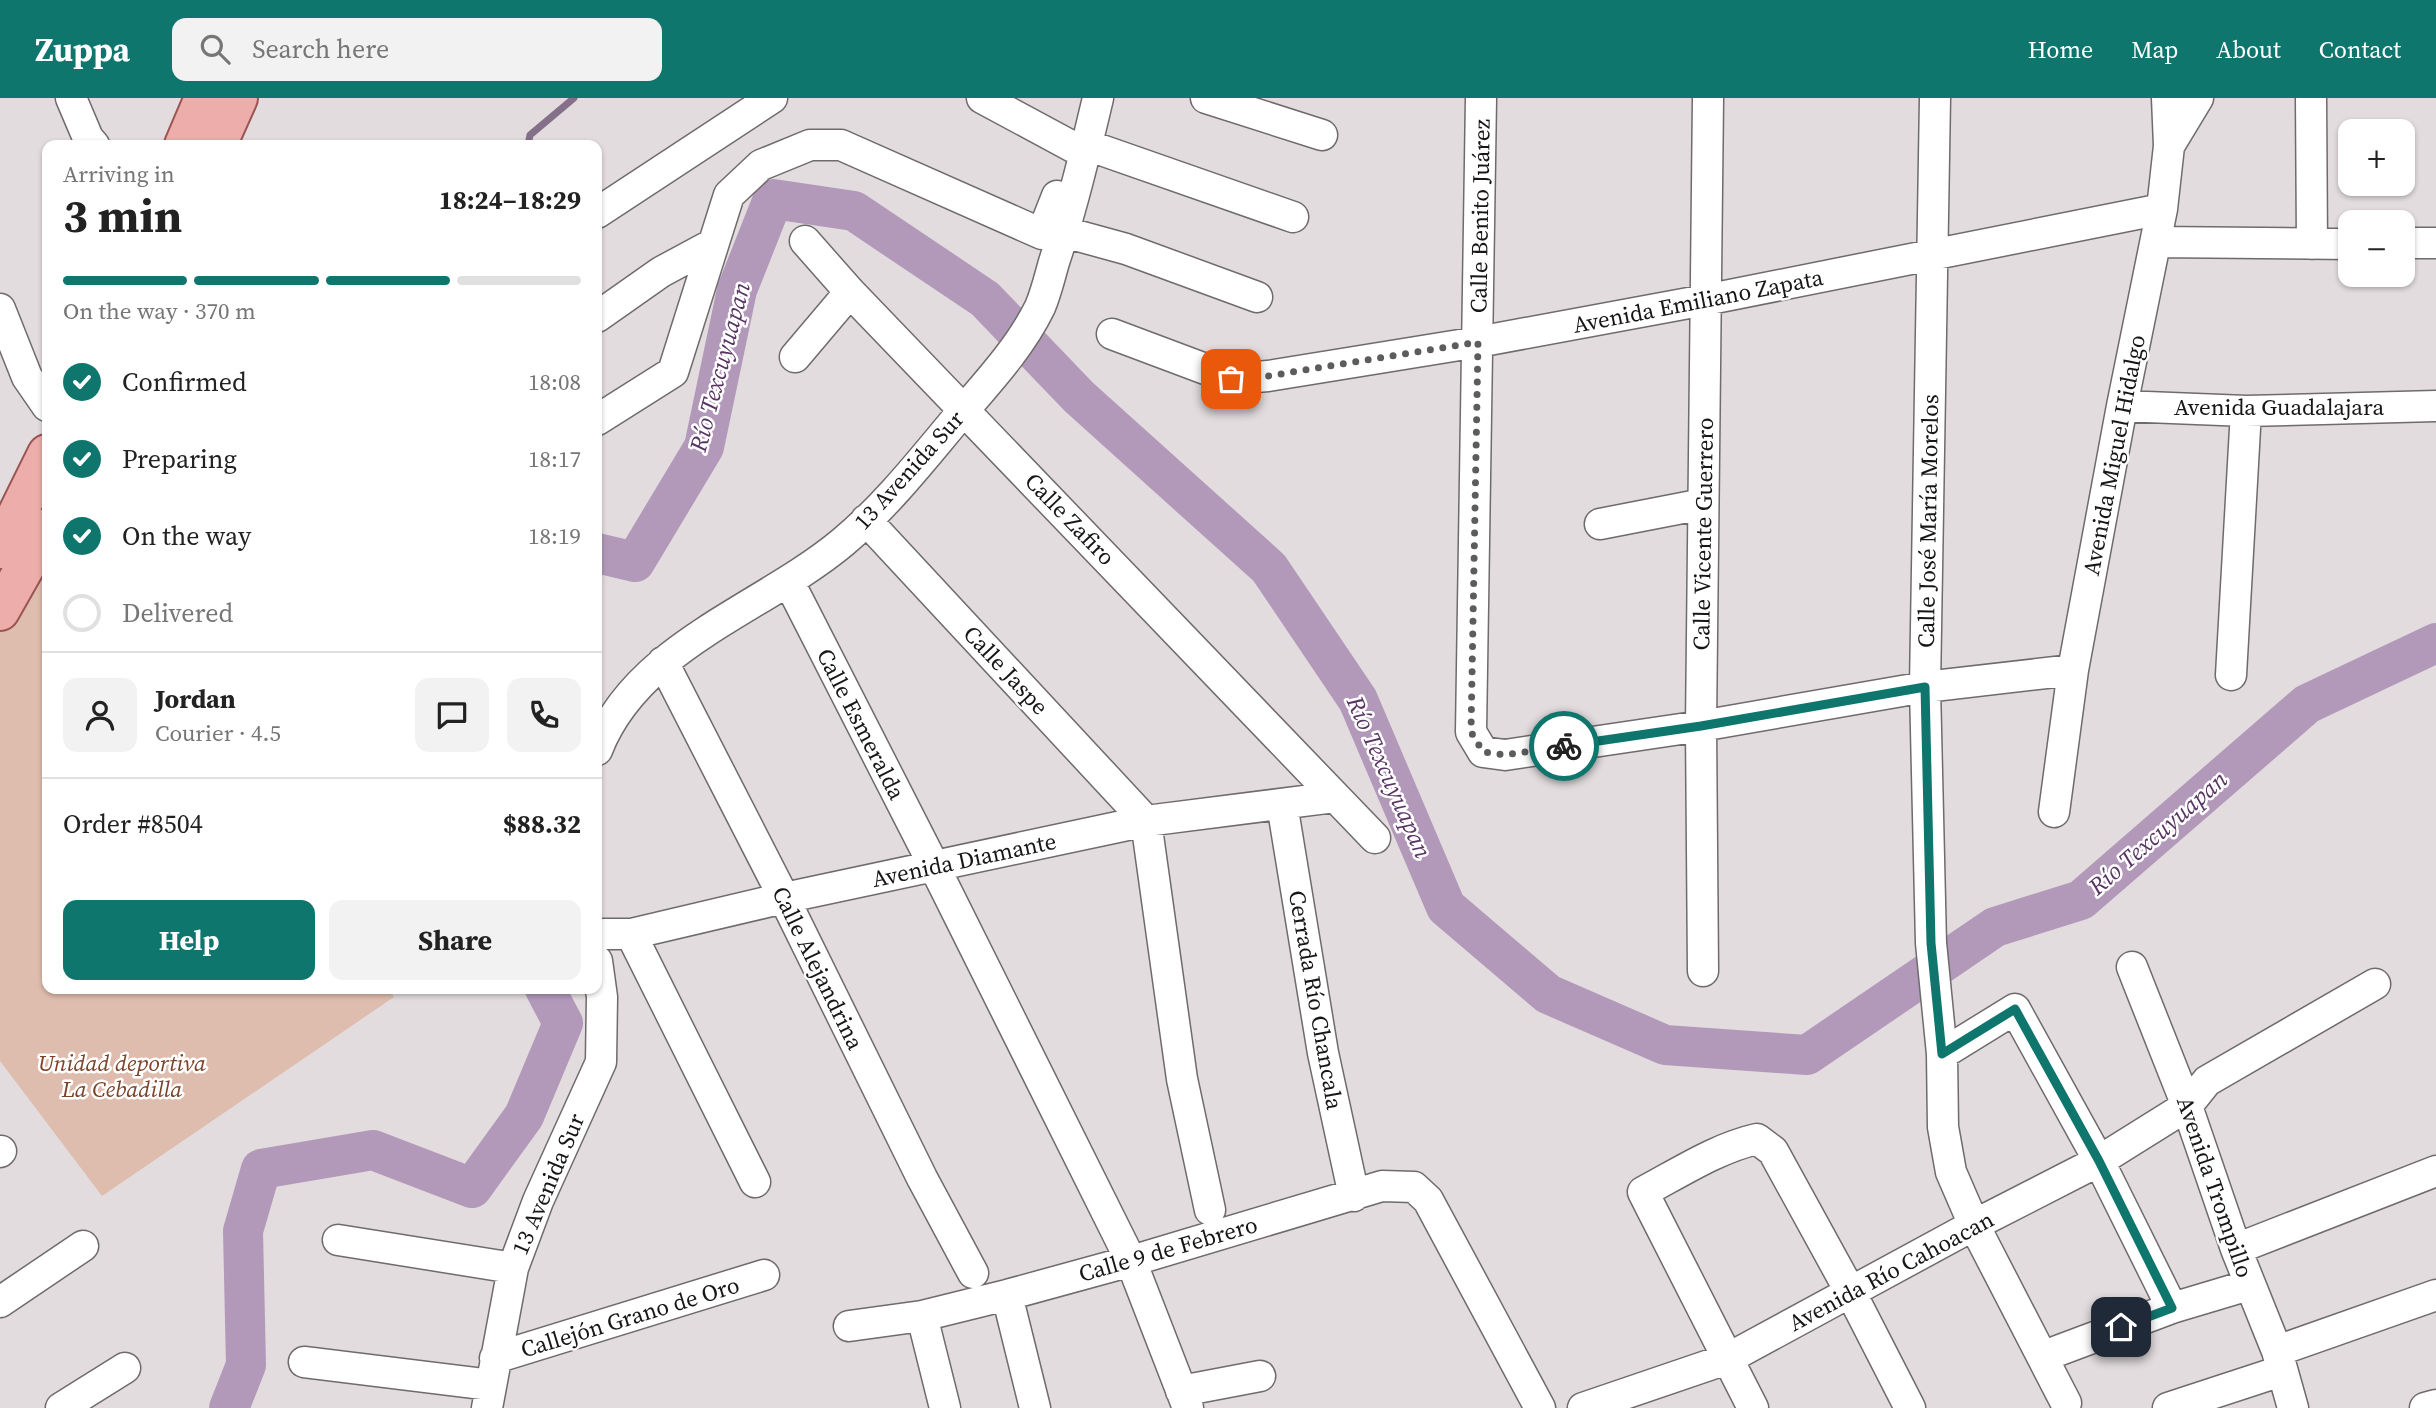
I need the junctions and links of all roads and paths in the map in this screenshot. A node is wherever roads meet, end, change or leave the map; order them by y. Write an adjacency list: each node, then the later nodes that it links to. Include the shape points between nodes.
1 (71, 98): 15 (street)
2 (204, 98): 16 (main road)
3 (238, 98): 17 (main road)
4 (772, 98): 21 (street)
5 (982, 98): 18 (street)
6 (1098, 98): 18 (street, 13 Avenida Sur)
7 (1206, 98): 14 (street)
8 (1481, 98): 38 (street, Calle Benito Juárez)
9 (1708, 98): 34 (street, Calle Vicente Guerrero)
10 (1935, 98): 31 (street, Calle José María Morelos)
11 (2167, 98): 19 (street, Avenida Miguel Hidalgo)
12 (2198, 98): 19 (street)
13 (2311, 98): 29 (street)
14 (1321, 135)
15 (90, 140)
16 (186, 140)
17 (219, 140)
18 (1080, 146): 22 (street); 23 (street, 13 Avenida Sur)
19 (2169, 146): 20 (street, Avenida Miguel Hidalgo)
20 (2162, 209): 25 (street, Avenida Miguel Hidalgo); 31 (street, Avenida Emiliano Zapata)
21 (602, 210)
22 (1293, 217)
23 (1053, 233): 28 (street, via 841,145 810,145 761,165 729,194); 33 (street, via 1126,249); 43 (street, 13 Avenida Sur, via 1040,306 1016,347)
24 (805, 241): 32 (street, Calle Zafiro)
25 (2156, 242): 29 (street); 41 (street, Avenida Miguel Hidalgo)
26 (2415, 243): 27 (street)
27 (2436, 243)
28 (713, 244): 36 (street, via 661,271); 45 (street, via 673,372)
29 (2312, 244): 30 (street)
30 (2338, 244)
31 (1933, 256): 34 (street, Avenida Emiliano Zapata); 57 (street, Calle José María Morelos)
32 (850, 292): 39 (street); 43 (street, Calle Zafiro)
33 (1257, 297)
34 (1705, 300): 38 (street, Avenida Emiliano Zapata); 47 (street, Calle Vicente Guerrero)
35 (0, 309): 40 (street, via 27,377)
36 (602, 313)
37 (1112, 334): 38 (street, Avenida Emiliano Zapata, via 1231,379)
38 (1478, 342): 58 (street, Calle Benito Juárez, via 1471,732 1483,752 1505,755)
39 (794, 357)
40 (42, 399)
41 (2122, 406): 44 (street, Avenida Guadalajara); 55 (street, Avenida Miguel Hidalgo)
42 (2436, 406): 44 (street, Avenida Guadalajara)
43 (965, 409): 48 (street, 13 Avenida Sur); 60 (street, Calle Zafiro)
44 (2246, 411): 56 (street)
45 (602, 417)
46 (42, 464): 51 (main road)
47 (1703, 504): 49 (street); 58 (street, Calle Vicente Guerrero)
48 (866, 520): 52 (street, 13 Avenida Sur); 63 (street, Calle Jaspe)
49 (1600, 524)
50 (42, 537): 53 (main road)
51 (2, 541)
52 (789, 582): 54 (street, 13 Avenida Sur); 65 (street, Calle Esmeralda)
53 (0, 611)
54 (663, 663): 59 (street, 13 Avenida Sur); 66 (street, Calle Alejandrina)
55 (2073, 670): 57 (street); 62 (street, Avenida Miguel Hidalgo)
56 (2231, 675)
57 (1925, 687): 58 (street); 73 (street, Calle José María Morelos, via 1931,943)
58 (1701, 726): 70 (street, Calle Vicente Guerrero)
59 (602, 732)
60 (1335, 797): 61 (street, Avenida Diamante); 64 (street, Calle Zafiro)
61 (1282, 804): 63 (street, Avenida Diamante); 78 (street, Cerrada Río Chancala, via 1323,1053)
62 (2054, 811)
63 (1146, 821): 65 (street, Avenida Diamante); 79 (street, via 1182,1079)
64 (1375, 838)
65 (934, 866): 66 (street, Avenida Diamante); 84 (street, Calle Esmeralda)
66 (784, 898): 68 (street, Avenida Diamante); 86 (street, Calle Alejandrina)
67 (602, 934): 68 (street, Avenida Diamante)
68 (631, 934): 77 (street)
69 (2132, 967): 74 (street, Avenida Trompillo)
70 (1703, 971)
71 (2375, 984): 74 (street, Avenida Río Cahoacan, via 2207,1081)
72 (602, 994): 85 (street, 13 Avenida Sur, via 601,1062)
73 (1942, 1054): 75 (street, via 2015,1009); 80 (street, Calle José María Morelos, via 1942,1127 1951,1172)
74 (2187, 1106): 75 (street, Avenida Río Cahoacan); 83 (street, Avenida Trompillo)
75 (2099, 1161): 80 (street, Avenida Río Cahoacan); 93 (street)
76 (2436, 1171): 83 (street)
77 (755, 1182)
78 (1354, 1196): 84 (street, Calle 9 de Febrero); 109 (street, Calle 9 de Febrero, via 1382,1186 1414,1186 1428,1200)
79 (1210, 1210)
80 (1974, 1225): 89 (street, Avenida Río Cahoacan); 96 (street, Calle José María Morelos)
81 (338, 1240): 85 (street)
82 (83, 1246): 92 (street)
83 (2236, 1249): 88 (street, Avenida Trompillo)
84 (1131, 1261): 90 (street, Calle 9 de Febrero); 103 (street, Calle Esmeralda)
85 (513, 1268): 102 (street, 13 Avenida Sur)
86 (973, 1273)
87 (764, 1275): 102 (street, Callejón Grano de Oro)
88 (2249, 1285): 93 (street); 98 (street, Avenida Trompillo)
89 (1851, 1293): 97 (street, Avenida Río Cahoacan); 97 (street, via 1773,1150 1757,1139 1643,1192); 112 (street)
90 (1007, 1295): 94 (street, Calle 9 de Febrero); 108 (street)
91 (2436, 1295): 98 (street)
92 (0, 1302)
93 (2172, 1308): 96 (street)
94 (922, 1316): 95 (street, Calle 9 de Febrero); 107 (street)
95 (849, 1326)
96 (2044, 1356): 104 (street, Calle José María Morelos)
97 (1727, 1359): 110 (street, Avenida Río Cahoacan); 111 (street)
98 (2279, 1361): 113 (street); 114 (street, Avenida Trompillo)
99 (304, 1362): 102 (street)
100 (125, 1368): 106 (street)
101 (1260, 1376): 103 (street)
102 (491, 1384)
103 (1184, 1400)
104 (2066, 1403)
105 (2436, 1405): 115 (street)
106 (61, 1408)
107 (945, 1408)
108 (1035, 1408)
109 (1540, 1408)
110 (1583, 1408)
111 (1753, 1408)
112 (1910, 1408)
113 (2168, 1408)
114 (2293, 1408)
115 (2425, 1408)

